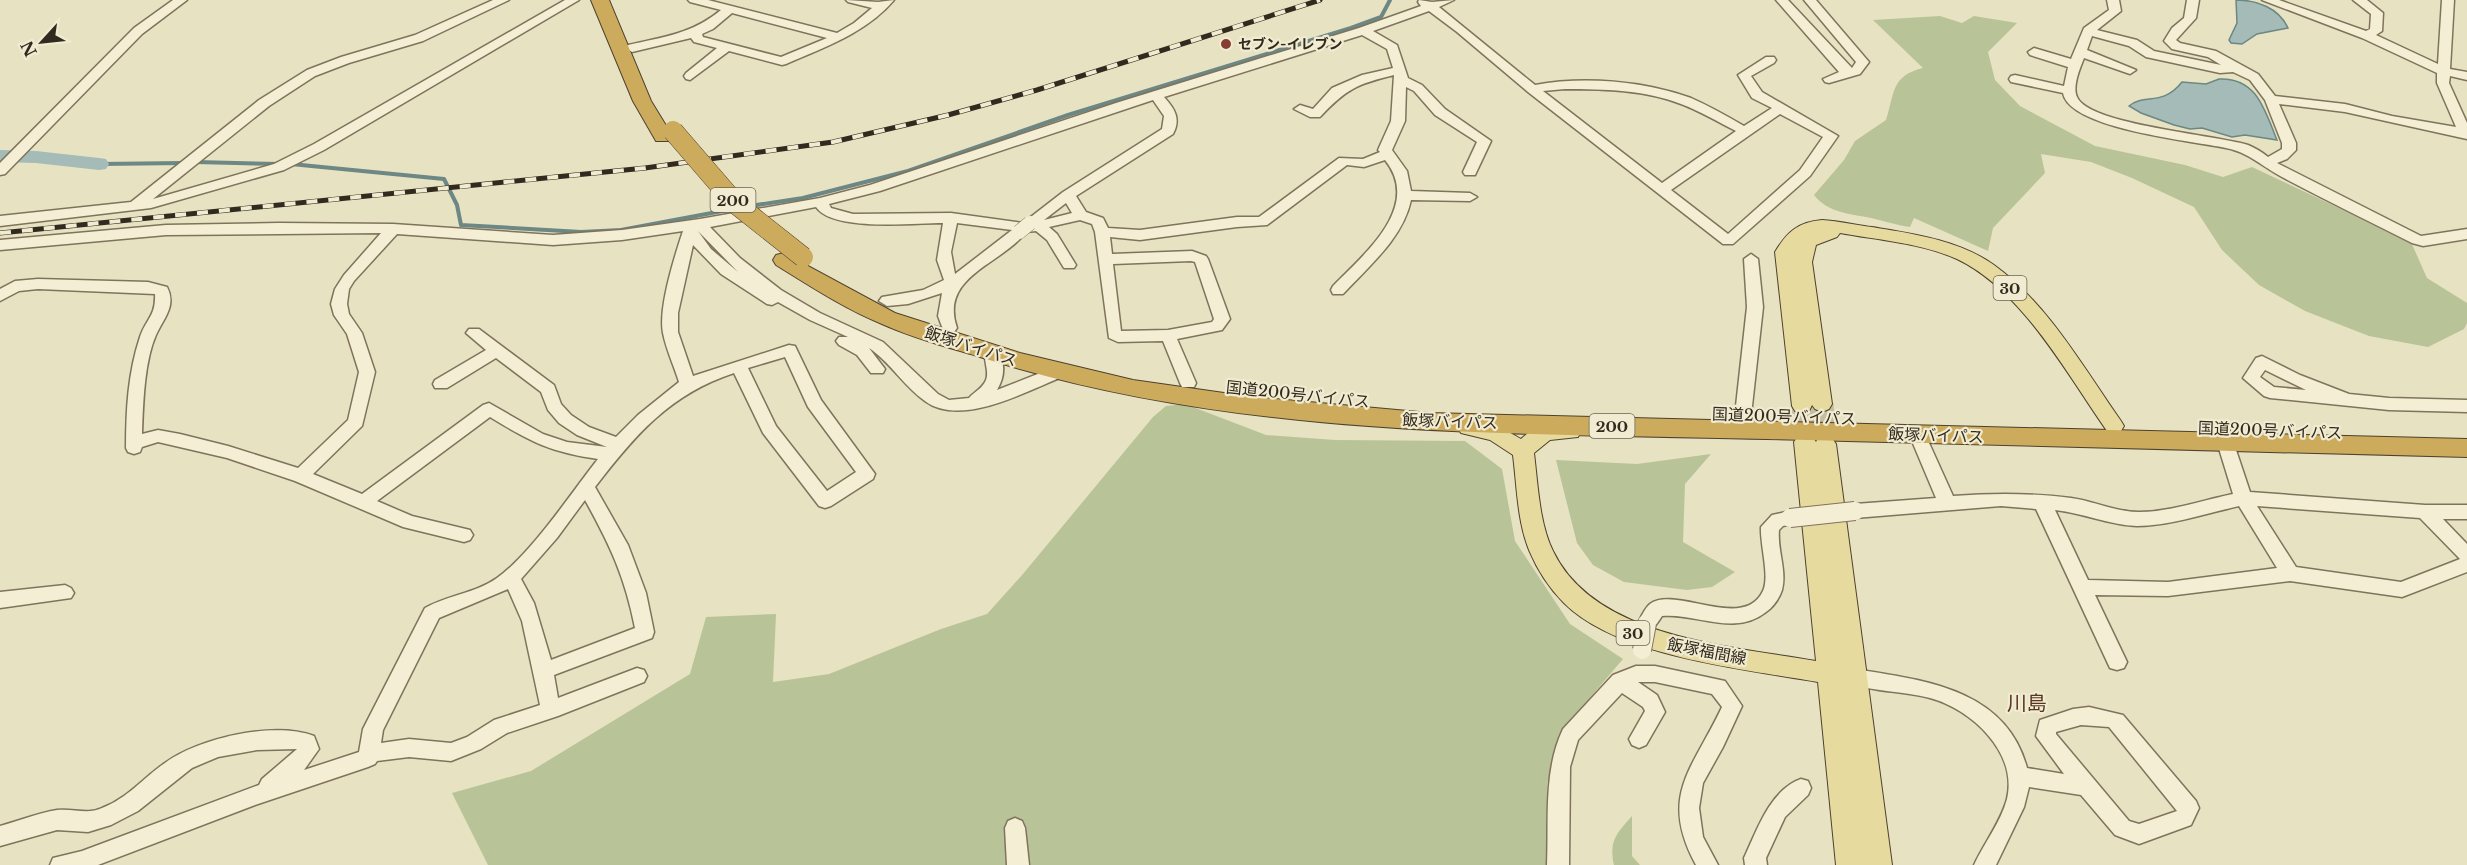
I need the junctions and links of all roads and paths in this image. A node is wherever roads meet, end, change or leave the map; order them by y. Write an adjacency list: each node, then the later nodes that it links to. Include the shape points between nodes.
1 (181, 0): 51 (street, via 138,31)
2 (503, 0): 58 (street, via 419,38 311,73 264,103 144,200)
3 (573, 0): 58 (street, via 279,167)
4 (600, 0): 24 (highway, 飯塚バイパス / 200)
5 (613, 0): 24 (highway, 200)
6 (694, 0): 18 (street)
7 (852, 0): 16 (street)
8 (1448, 0): 17 (street)
9 (1782, 0): 32 (street)
10 (1810, 0): 32 (street, via 1863,62)
11 (2113, 0): 20 (street, via 2115,11)
12 (2193, 0): 29 (street, via 2193,16 2170,41 2176,46 2212,54)
13 (2268, 0): 22 (street)
14 (2358, 0): 22 (street, via 2377,13 2376,31)
15 (2448, 0): 31 (street)
16 (884, 3): 23 (street)
17 (1425, 3): 19 (street); 39 (street)
18 (730, 9): 21 (street); 23 (street)
19 (1363, 31): 33 (street, via 1392,44); 38 (street)
20 (2088, 31): 27 (street); 29 (street, via 2133,43 2150,54 2169,59 2220,69)
21 (695, 33): 24 (street); 25 (street, via 698,39)
22 (2366, 35): 31 (street)
23 (839, 37): 25 (street, via 783,61)
24 (623, 39): 69 (highway, 飯塚バイパス / 200, via 642,101 701,185 728,214)
25 (726, 47): 34 (street)
26 (2034, 52): 27 (street)
27 (2078, 58): 30 (street); 40 (street)
28 (1770, 60): 45 (street, via 1744,75 1757,95)
29 (2235, 68): 42 (street, via 2254,77)
30 (2130, 70)
31 (2443, 71): 35 (street); 48 (street, via 2451,105)
32 (1847, 74): 36 (street)
33 (1401, 75): 44 (street, via 1366,78 1337,91 1315,114); 49 (street, via 1398,121 1385,150); 52 (street, via 1440,112 1484,141)
34 (690, 76)
35 (2467, 76)
36 (1829, 80)
37 (2015, 80): 40 (street)
38 (1199, 82): 41 (street); 46 (street, via 1182,95)
39 (1532, 89): 47 (street, via 1572,85 1667,95); 53 (street)
40 (2070, 92): 50 (street, via 2073,104 2094,117 2234,145)
41 (1156, 96): 43 (street); 46 (street)
42 (2271, 99): 48 (street, via 2345,108); 50 (street, via 2289,150)
43 (1121, 106): 46 (street, via 1154,108); 57 (street, via 914,176)
44 (1300, 109)
45 (1779, 109): 47 (street); 53 (street, via 1831,136 1805,172 1728,241)
46 (1173, 119): 54 (street, via 1161,137)
47 (1745, 131): 53 (street)
48 (2466, 134)
49 (1388, 154): 55 (street, via 1403,176); 66 (street, via 1364,163 1344,161 1262,222 1140,235)
50 (2267, 162): 67 (street, via 2306,186 2417,240)
51 (0, 171)
52 (1470, 172)
53 (1663, 189)
54 (1068, 195): 59 (street); 63 (street)
55 (1405, 195): 56 (street); 74 (street, via 1402,213 1390,231)
56 (1470, 197)
57 (820, 202): 60 (street, via 826,211 852,219); 62 (street)
58 (125, 208): 61 (street)
59 (1081, 215): 63 (street); 66 (street, via 1098,221)
60 (951, 218): 63 (street); 73 (street, via 943,266)
61 (0, 221)
62 (694, 226): 64 (street, via 553,240); 83 (street, via 696,241 706,252 750,287 863,351); 87 (street, via 682,253 670,313 670,332); 89 (street, via 804,311 886,352 931,398 948,406)
63 (1029, 227): 72 (street, via 1052,237); 73 (street)
64 (393, 229): 68 (street, via 166,230); 103 (street, via 349,278 339,304 367,372 356,422)
65 (1853, 230): 90 (main road, 30, via 1820,235 1804,247); 91 (main road, 30, via 1813,226 1790,239 1784,252); 95 (main road, 30, via 1940,246 1989,270 2031,312)
66 (1102, 232): 70 (street)
67 (2467, 234)
68 (0, 245)
69 (794, 259): 76 (highway, 国道200号バイパス / 200); 81 (highway, 飯塚バイパス / 200, via 841,295 888,318)
70 (1105, 259): 79 (street, via 1114,334); 79 (street, via 1201,259 1221,323)
71 (1751, 259): 93 (street, via 1755,308)
72 (1069, 265)
73 (954, 283): 76 (street, via 924,297); 77 (street, via 945,305)
74 (1338, 290)
75 (0, 296): 103 (street, via 15,286 38,284 148,287 162,291 163,307 148,335 135,393 134,446 158,436 228,452)
76 (887, 302): 77 (highway, 国道200号バイパス / 200)
77 (950, 328): 85 (highway, 国道200号バイパス / 200, via 1063,361)
78 (474, 333): 80 (street)
79 (1168, 335): 85 (street)
80 (496, 351): 86 (street); 101 (street, via 548,389 554,406 565,419)
81 (992, 354): 84 (highway, 飯塚バイパス / 200); 89 (street, via 995,380 989,391)
82 (739, 367): 82 (street, via 789,350 814,403 867,474 825,501 769,429); 87 (street)
83 (877, 369)
84 (1058, 372): 89 (street); 94 (highway, 飯塚バイパス / 200, via 1174,396)
85 (1188, 383): 93 (highway, 国道200号バイパス / 200, via 1315,398 1428,405)
86 (441, 384)
87 (688, 384): 101 (street, via 644,417)
88 (2348, 400): 88 (street, via 2270,392 2251,378 2262,362); 92 (street)
89 (972, 403)
90 (1822, 404)
91 (1803, 406)
92 (2467, 406)
93 (1743, 415): 95 (highway, 国道200号バイパス / 200)
94 (1362, 417): 96 (highway, 飯塚バイパス / 200); 102 (main road, via 1374,424 1480,428 1510,440)
95 (2114, 426): 99 (highway, 国道200号バイパス / 200)
96 (1678, 428): 97 (highway, 飯塚バイパス / 200); 102 (main road, via 1628,433 1554,431 1538,436)
97 (1917, 434): 99 (highway, 飯塚バイパス / 200); 108 (street)
98 (2467, 435): 99 (highway, 国道200号バイパス / 200)
99 (2224, 436): 100 (highway, 飯塚バイパス / 200); 105 (street)
100 (2467, 448)
101 (614, 449): 104 (street); 106 (street, via 566,448 537,438 489,409)
102 (1523, 452): 121 (main road, 飯塚福間線 / 30, via 1540,549 1558,580 1597,615 1654,641)
103 (301, 476): 106 (street)
104 (586, 487): 115 (street, via 561,522); 120 (street, via 619,545 638,593 645,632)
105 (2243, 498): 107 (street, via 2137,519); 109 (street); 114 (street)
106 (364, 502): 111 (street, via 409,522)
107 (2042, 502): 108 (street, via 2001,499); 116 (street)
108 (1948, 505): 124 (street, bridge, via 1778,520 1770,526 1768,540 1773,588 1768,600 1738,617 1656,609 1647,623 1642,650)
109 (2425, 512): 110 (street); 112 (street)
110 (2467, 512)
111 (464, 535)
112 (2467, 555)
113 (2467, 564): 114 (street, via 2402,590)
114 (2290, 574): 116 (street, via 2168,589)
115 (510, 578): 120 (street, via 520,589); 127 (street, via 432,613 373,729)
116 (2082, 587): 119 (street)
117 (65, 592): 118 (street)
118 (0, 600)
119 (2117, 662)
120 (543, 671): 125 (street)
121 (1830, 674): 123 (main road, 飯塚福間線 / 30); 123 (main road, via 1815,443); 139 (main road)
122 (637, 676): 125 (street)
123 (1856, 677): 128 (street, via 1919,688 1962,704 1998,734 2014,756); 140 (main road)
124 (1628, 678): 126 (street, via 1655,712); 136 (street, via 1570,735 1560,767); 137 (street, via 1655,674 1718,687 1732,705 1693,781 1689,808 1693,839)
125 (551, 710): 127 (street, via 501,726 451,752 409,748)
126 (1639, 739)
127 (370, 753): 131 (street, via 362,762)
128 (2019, 776): 129 (street); 141 (street, via 2017,799)
129 (2087, 787): 129 (street, via 2046,736 2047,726 2098,714 2116,721 2189,808 2184,818 2139,834 2122,828)
130 (1801, 788): 138 (street, via 1778,810 1755,858)
131 (255, 796): 133 (street, via 292,770 309,749 307,742 255,741 196,754 117,813 85,822 59,819); 134 (street)
132 (1015, 828): 135 (street)
133 (0, 837)
134 (62, 865)
135 (1018, 865)
136 (1558, 865)
137 (1707, 865)
138 (1756, 865)
139 (1850, 865)
140 (1878, 865)
141 (1985, 865)

